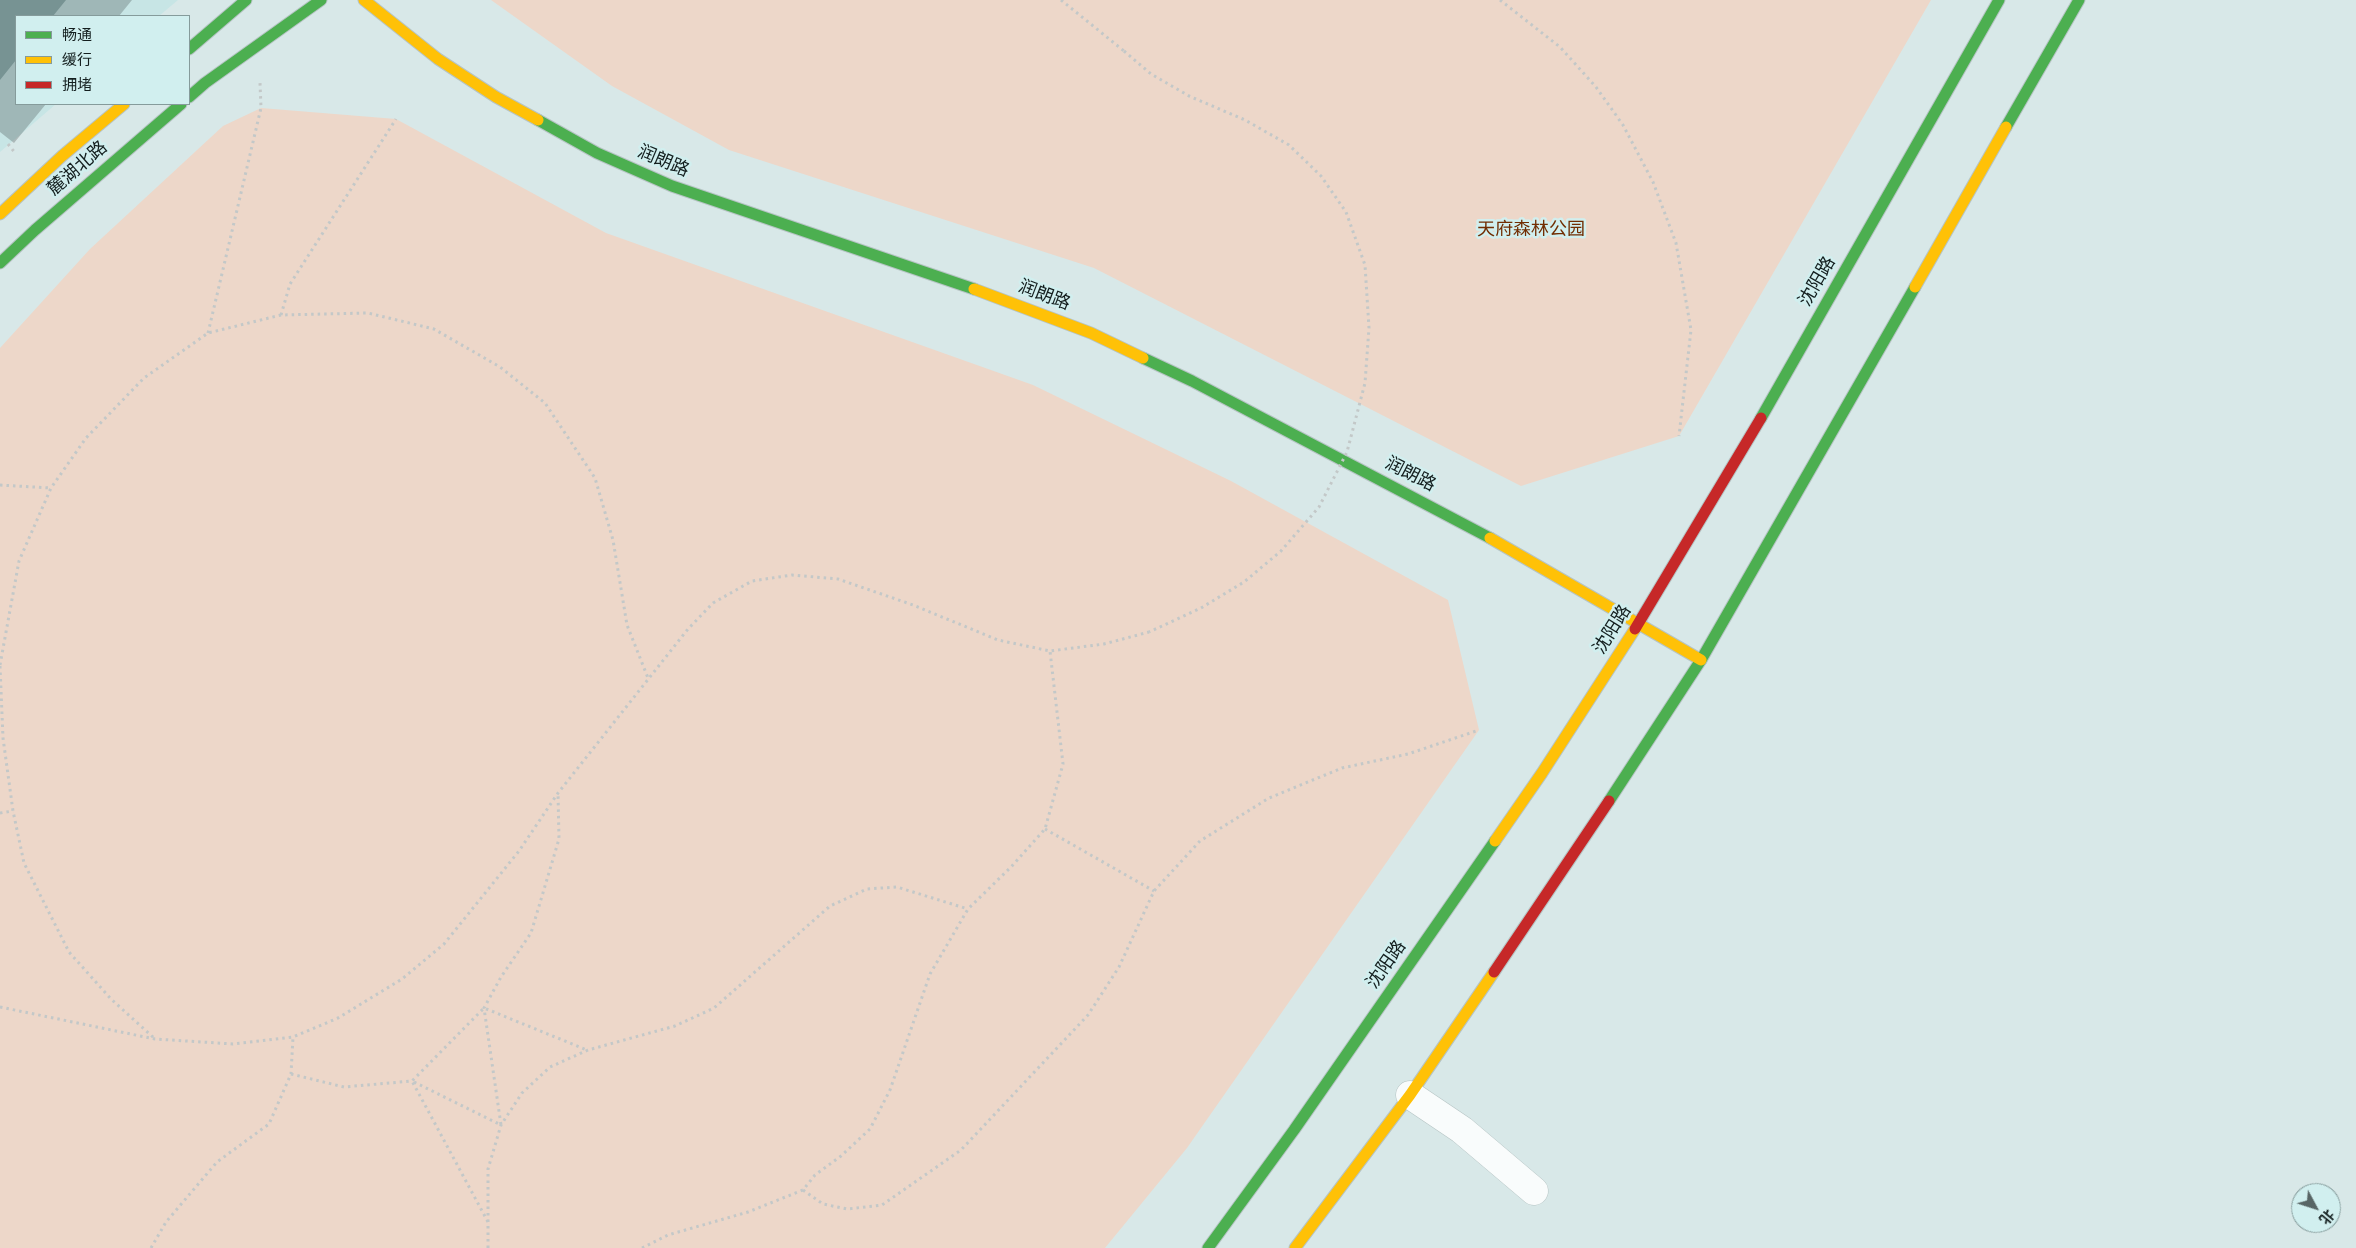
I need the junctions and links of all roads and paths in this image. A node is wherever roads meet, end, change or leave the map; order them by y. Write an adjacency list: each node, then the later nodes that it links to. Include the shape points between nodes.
1 (246, 0): 9 (main road)
2 (321, 0): 8 (main road)
3 (364, 0): 21 (main road, 润朗路, via 438,59 496,97 597,153 672,186 990,294 1091,333 1192,381 1460,520)
4 (1061, 0): 22 (path, bridge, via 1151,74 1289,145 1321,176 1346,212 1365,265 1369,328 1365,383 1346,452 1318,507 1281,551 1244,582 1201,608 1148,632 1104,644)
5 (1500, 0): 18 (path, via 1560,47 1596,87 1622,125 1653,182 1676,243 1691,330)
6 (2000, 0): 21 (main road, 沈阳路, via 1730,471)
7 (2079, 0): 23 (main road)
8 (260, 45): 10 (main road); 17 (path, via 261,108)
9 (190, 48)
10 (190, 96)
11 (123, 105): 14 (main road, 麓湖北路)
12 (180, 105): 15 (main road, 麓湖北路)
13 (396, 119): 16 (path, via 290,284)
14 (0, 214)
15 (0, 263)
16 (281, 315): 17 (path); 25 (path, via 368,312 434,329 500,366 545,403 595,478 613,540 627,625)
17 (208, 333): 20 (path, via 144,378 86,438)
18 (1679, 436)
19 (0, 485): 20 (path)
20 (51, 488): 24 (path, via 19,560)
21 (1639, 623): 23 (main road, 润朗路); 48 (main road, 沈阳路, via 1542,773)
22 (1050, 651): 25 (path, via 998,640 838,579 792,575 752,581 714,602); 30 (path, via 1063,764)
23 (1701, 660): 40 (main road)
24 (0, 666): 28 (path, via 3,738)
25 (648, 678): 27 (path)
26 (1479, 730): 31 (path, via 1408,754 1342,768 1269,798 1200,841)
27 (558, 793): 34 (path, via 559,839 531,933); 35 (path, via 519,851 444,944 402,979 338,1018)
28 (13, 811): 29 (path); 36 (path, via 24,863 69,952 111,999)
29 (0, 813)
30 (1045, 829): 31 (path); 32 (path)
31 (1154, 892): 42 (path, via 1119,967 1088,1015 962,1150 882,1205 848,1210 824,1204)
32 (968, 909): 37 (path, via 897,887 867,889 830,906 714,1008 675,1026); 42 (path, via 930,974 890,1090 870,1129 815,1175)
33 (0, 1007): 36 (path)
34 (484, 1008): 37 (path); 39 (path); 41 (path)
35 (293, 1037): 36 (path, via 234,1044); 38 (path)
36 (155, 1039)
37 (588, 1050): 41 (path, via 550,1067 522,1093)
38 (292, 1074): 39 (path, via 344,1087); 45 (path, via 269,1124 217,1162 166,1222)
39 (412, 1081): 41 (path); 44 (path)
40 (1410, 1095): 43 (street, via 1462,1130); 49 (main road)
41 (501, 1125): 44 (path, via 488,1169)
42 (804, 1190): 47 (path, via 748,1212 668,1235)
43 (1534, 1191)
44 (488, 1223): 46 (path)
45 (151, 1248)
46 (488, 1248)
47 (642, 1248)
48 (1208, 1248)
49 (1295, 1248)

